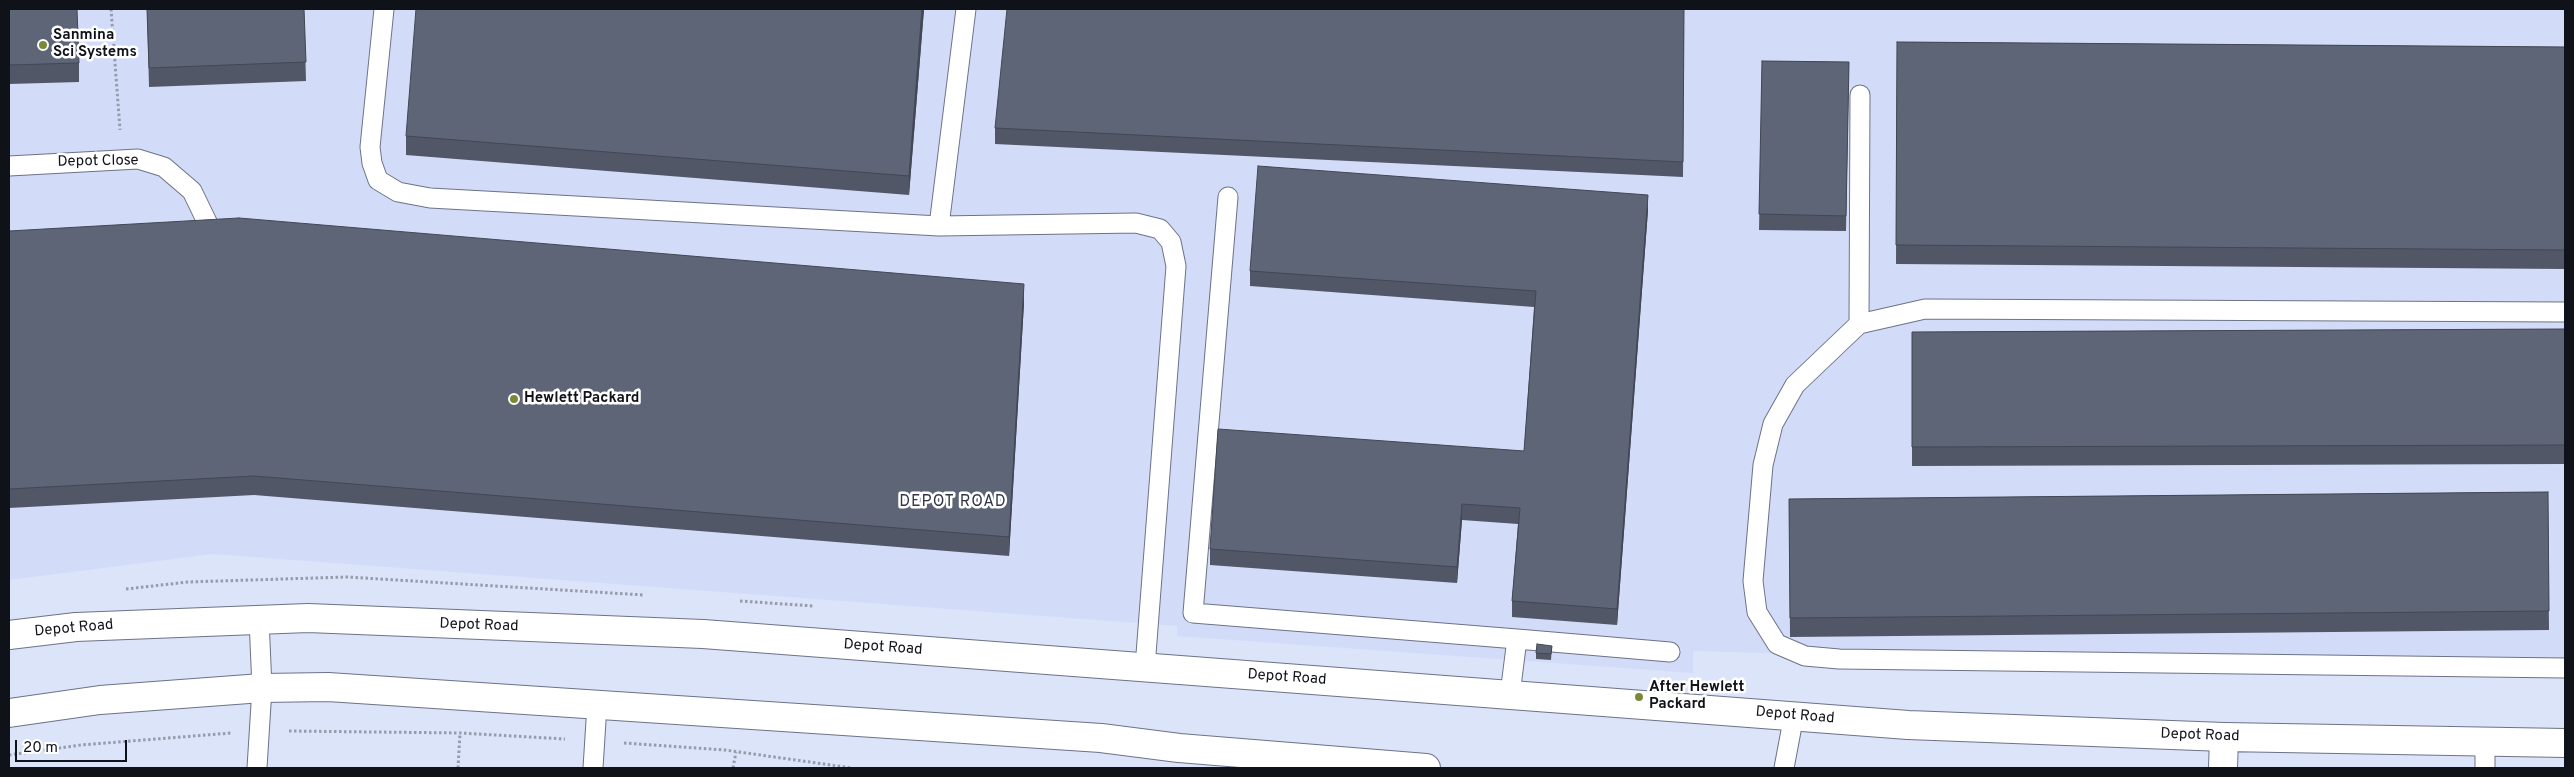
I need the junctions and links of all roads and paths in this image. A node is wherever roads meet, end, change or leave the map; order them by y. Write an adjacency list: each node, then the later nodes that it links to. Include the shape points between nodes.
1 (111, 9): 5 (path)
2 (384, 9): 8 (lane, via 370,146 378,180 398,192 440,199)
3 (966, 9): 8 (lane)
4 (1860, 95): 11 (lane)
5 (122, 160): 6 (lane, Depot Close); 9 (lane, Depot Close, via 138,159 164,167 192,191 208,224)
6 (9, 166)
7 (1228, 197): 14 (lane, via 1193,613)
8 (939, 226): 16 (lane, via 1136,223 1160,229 1171,242 1176,266)
9 (208, 233)
10 (2565, 312): 11 (lane, via 1925,309)
11 (1859, 324): 17 (lane, via 1795,385 1772,424 1763,465 1753,581 1757,612 1777,644 1805,656 1839,659)
12 (259, 619): 13 (street, Depot Road, via 76,627); 16 (street, Depot Road, via 308,618 703,634); 18 (lane)
13 (9, 636)
14 (1517, 639): 15 (lane); 19 (lane)
15 (1670, 652)
16 (1145, 667): 19 (street, Depot Road)
17 (2565, 668)
18 (262, 688): 20 (street, via 328,687); 21 (street, via 100,700); 23 (lane)
19 (1510, 694): 22 (street, Depot Road)
20 (597, 705): 26 (lane); 36 (street, via 1100,738 1179,748)
21 (9, 713)
22 (1794, 715): 25 (street, Depot Road, via 1908,725); 37 (lane)
23 (260, 731): 24 (path); 30 (path, via 81,745); 31 (lane)
24 (460, 734): 26 (path); 32 (path)
25 (2224, 737): 27 (street, Depot Road); 38 (street)
26 (594, 740): 29 (path); 33 (lane)
27 (2485, 741): 28 (street, Depot Road); 39 (lane)
28 (2565, 743)
29 (736, 752): 34 (path); 35 (path)
30 (9, 755)
31 (257, 768)
32 (458, 768)
33 (593, 768)
34 (733, 768)
35 (852, 768)
36 (1426, 768)
37 (1784, 768)
38 (2223, 768)
39 (2485, 768)

